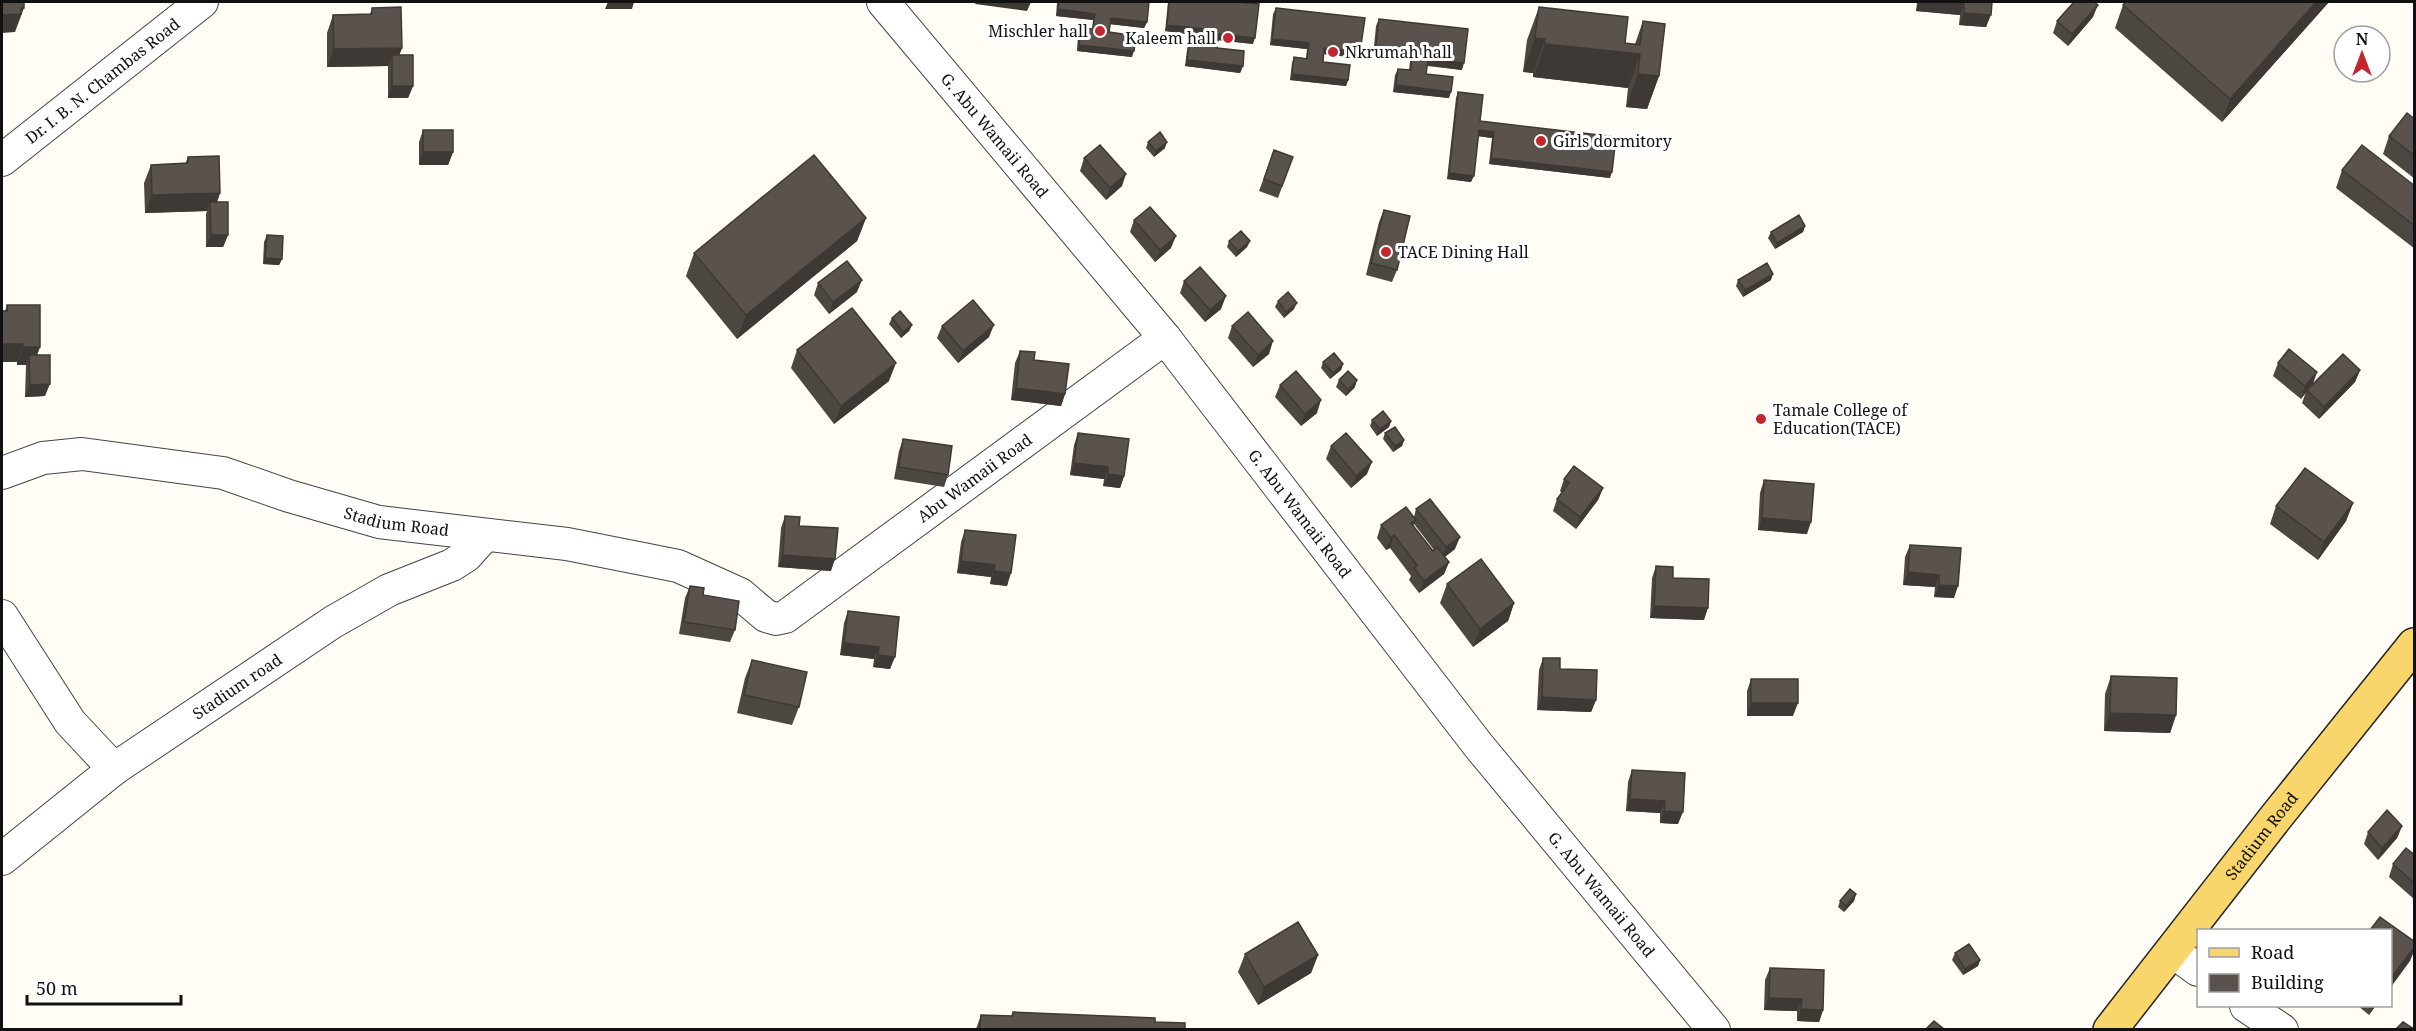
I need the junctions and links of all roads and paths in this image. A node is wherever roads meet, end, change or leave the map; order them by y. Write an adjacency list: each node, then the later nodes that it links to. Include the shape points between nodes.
1 (202, 2): 3 (street, Dr. I. B. N. Chambas Road)
2 (883, 2): 4 (street, G. Abu Wamaii Road)
3 (2, 160)
4 (1165, 338): 8 (street, Abu Wamaii Road); 15 (street, G. Abu Wamaii Road, via 1471,737)
5 (2, 473): 6 (street, Stadium Road, via 43,458 82,454 223,473 379,522)
6 (485, 534): 8 (street, Stadium Road, via 567,544 678,566 740,594 766,616); 10 (street, Stadium road, via 452,565 389,590 333,622)
7 (2, 616): 10 (street, via 70,722)
8 (785, 617)
9 (2415, 645): 12 (main road, Stadium Road)
10 (114, 769): 11 (street, Stadium road)
11 (2, 860)
12 (2172, 951): 13 (street); 16 (main road, Stadium Road)
13 (2197, 969)
14 (2249, 1007): 17 (street)
15 (1714, 1029)
16 (2110, 1029)
17 (2282, 1029)

